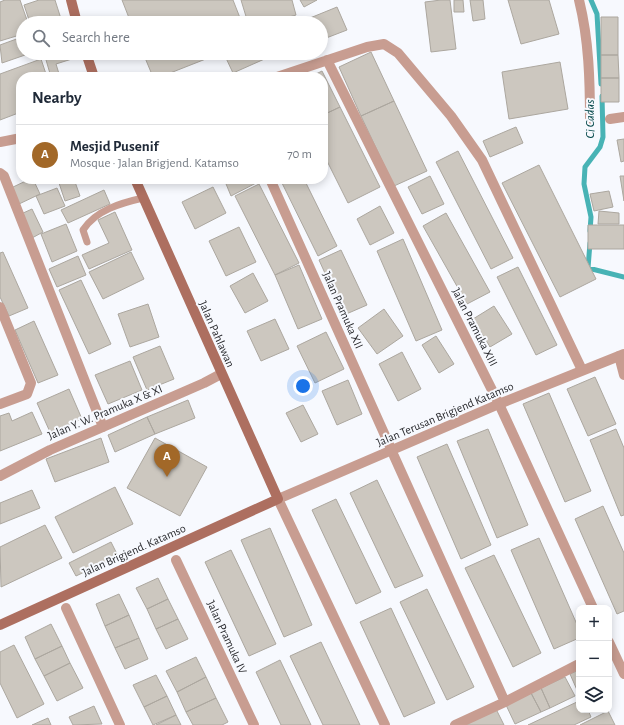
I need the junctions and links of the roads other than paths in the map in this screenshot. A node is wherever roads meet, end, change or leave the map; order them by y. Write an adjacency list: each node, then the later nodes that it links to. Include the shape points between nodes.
1 (71, 0): 3 (main road)
2 (579, 0): 11 (street, via 585,25)
3 (75, 16)
4 (88, 60): 7 (main road)
5 (327, 60): 8 (street); 25 (street, Jalan Pramuka XIII)
6 (328, 60): 21 (street, via 384,44 398,53 451,116 482,160)
7 (92, 72)
8 (292, 72)
9 (624, 116): 10 (street)
10 (610, 119)
11 (590, 122)
12 (16, 139): 13 (street)
13 (0, 142)
14 (0, 173): 26 (street, via 4,176)
15 (137, 184): 17 (main road, Jalan Pahlawan)
16 (272, 184): 27 (street, Jalan Pramuka XII)
17 (143, 198): 18 (lane, via 120,203 89,221 83,230); 22 (main road, Jalan Pahlawan)
18 (87, 242)
19 (0, 307): 24 (street, via 31,383 27,394)
20 (621, 355): 21 (street, Jalan Terusan Brigjend Katamso); 23 (street)
21 (582, 370): 25 (street, Jalan Terusan Brigjend Katamso)
22 (221, 374): 26 (street, Jalan Y. W. Pramuka X & XI); 29 (main road, Jalan Pahlawan)
23 (624, 375)
24 (0, 404)
25 (499, 404): 27 (street, Jalan Terusan Brigjend Katamso); 31 (street, Jalan Pramuka XIII)
26 (103, 427): 28 (street, Jalan Y. W. Pramuka X & XI)
27 (393, 454): 29 (street, Jalan Terusan Brigjend Katamso); 37 (street, Jalan Pramuka XII)
28 (0, 476)
29 (278, 500): 33 (main road, Jalan Brigjend. Katamso); 40 (street)
30 (176, 560): 39 (street, Jalan Pramuka IV)
31 (592, 605)
32 (66, 608): 38 (street)
33 (0, 625)
34 (612, 650): 36 (street)
35 (576, 666): 37 (street)
36 (624, 674)
37 (506, 702): 41 (street)
38 (120, 725)
39 (254, 725)
40 (385, 725)
41 (455, 725)

